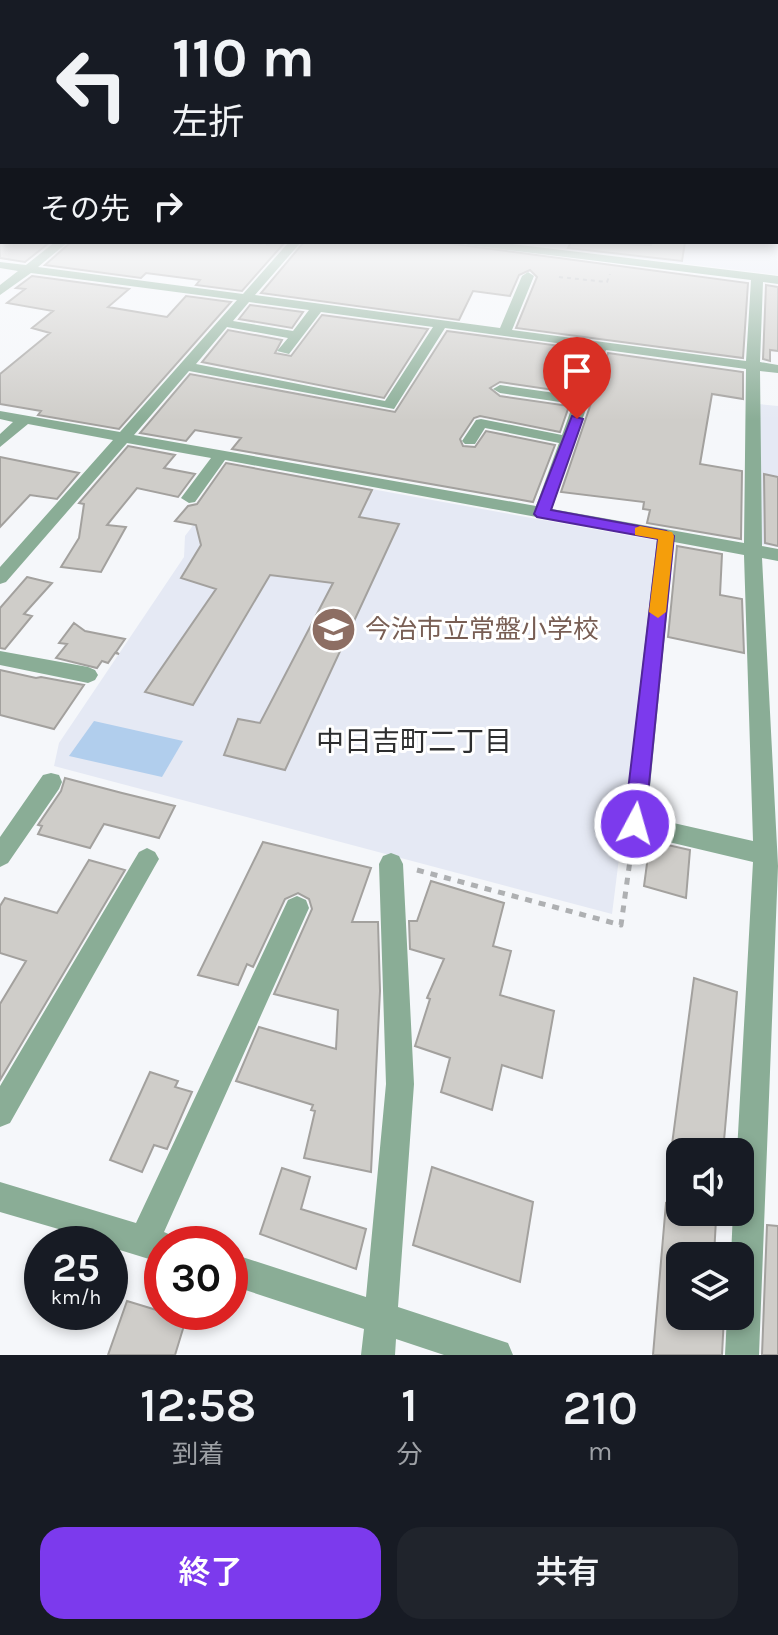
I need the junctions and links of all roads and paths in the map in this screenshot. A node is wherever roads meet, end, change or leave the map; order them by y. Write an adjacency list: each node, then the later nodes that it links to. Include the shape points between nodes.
1 (224, 295): 5 (street)
2 (248, 295): 5 (street)
3 (520, 295): 9 (street)
4 (756, 295): 14 (street)
5 (245, 298): 6 (street); 7 (street)
6 (317, 308): 8 (street); 10 (street)
7 (223, 323): 10 (street); 13 (street)
8 (441, 324): 9 (street); 13 (street, via 389,406)
9 (504, 333): 11 (street)
10 (296, 335): 12 (street)
11 (601, 346): 14 (street); 17 (street)
12 (284, 351)
13 (186, 366): 20 (street)
14 (753, 366): 15 (street); 28 (street)
15 (778, 369)
16 (500, 389): 17 (street)
17 (582, 401): 22 (street)
18 (0, 415): 19 (street)
19 (24, 420): 20 (street); 23 (street)
20 (124, 439): 24 (street); 30 (street)
21 (470, 441): 22 (street, via 481,423)
22 (570, 441): 26 (street)
23 (0, 442)
24 (220, 456): 25 (street); 26 (street)
25 (189, 498)
26 (542, 514): 27 (street)
27 (666, 536): 28 (street); 34 (street)
28 (753, 551): 29 (street); 36 (street)
29 (778, 555)
30 (0, 578)
31 (0, 658): 32 (street)
32 (88, 675)
33 (51, 782): 35 (street)
34 (635, 824): 36 (street); 38 (path, via 621,925)
35 (0, 856)
36 (771, 857): 48 (street)
37 (147, 859): 40 (street)
38 (391, 864): 45 (street, via 400,1084)
39 (297, 908): 42 (street)
40 (0, 1113)
41 (0, 1197): 43 (street)
42 (161, 1226)
43 (144, 1242)
44 (248, 1275): 45 (street)
45 (382, 1316): 46 (street); 47 (street)
46 (378, 1355)
47 (496, 1355)
48 (742, 1355)

